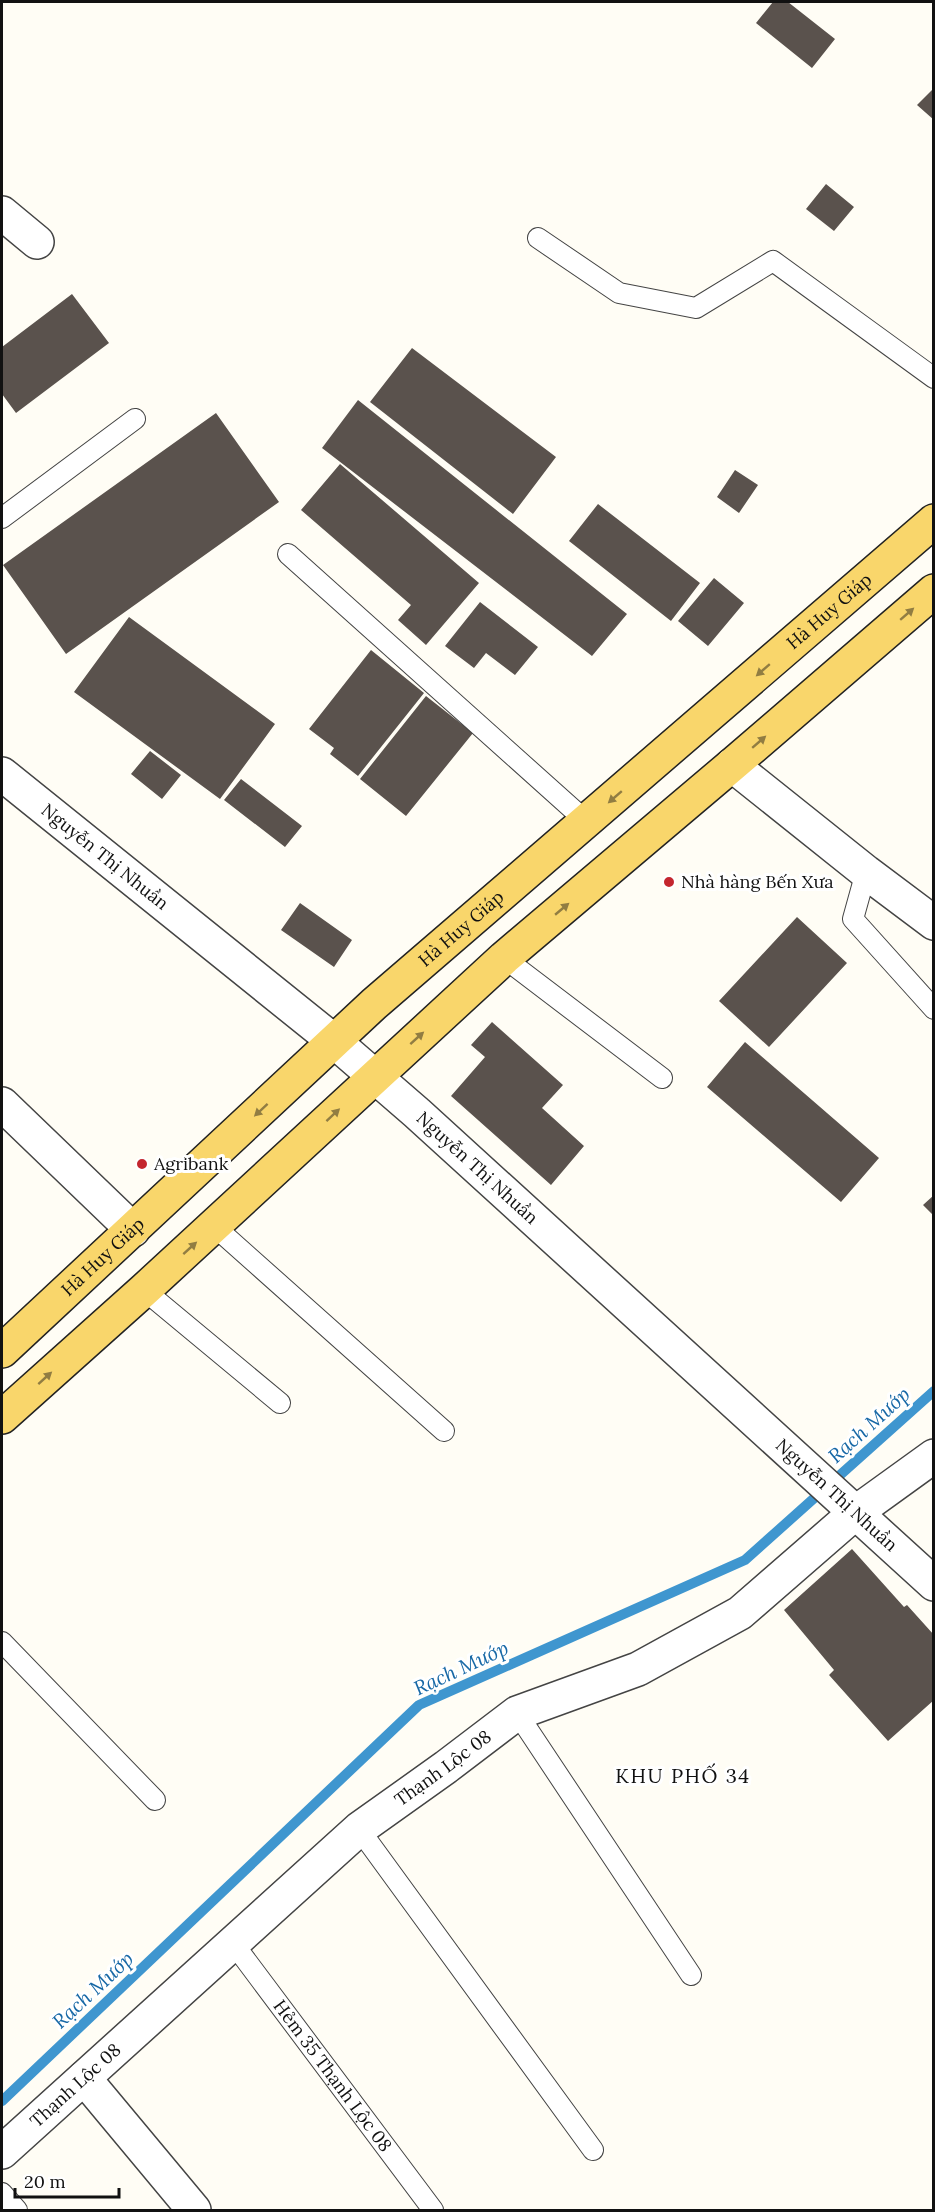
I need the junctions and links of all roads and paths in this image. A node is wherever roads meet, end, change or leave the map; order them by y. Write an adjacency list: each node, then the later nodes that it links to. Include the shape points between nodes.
1 (2, 213): 3 (street)
2 (538, 238): 4 (lane, via 620,293 696,308 773,261)
3 (37, 242)
4 (933, 378)
5 (135, 419): 6 (lane)
6 (2, 518)
7 (933, 521): 12 (main road, Hà Huy Giáp, one-way to 12)
8 (288, 554): 12 (lane)
9 (933, 591): 10 (main road, one-way to 9)
10 (732, 765): 13 (street); 15 (main road, one-way to 10)
11 (2, 774): 17 (street, Nguyễn Thị Nhuần)
12 (587, 822): 17 (main road, Hà Huy Giáp)
13 (866, 872): 14 (street); 16 (lane, via 853,919)
14 (933, 923)
15 (504, 958): 18 (main road, one-way to 15); 19 (lane)
16 (933, 1009)
17 (335, 1042): 18 (street, Nguyễn Thị Nhuần); 22 (main road, Hà Huy Giáp, one-way to 22)
18 (373, 1077): 21 (main road, one-way to 18); 29 (street, Nguyễn Thị Nhuần)
19 (662, 1078)
20 (2, 1104): 22 (street)
21 (214, 1226): 23 (main road, one-way to 21); 27 (lane)
22 (133, 1230): 24 (main road, Hà Huy Giáp)
23 (144, 1290): 25 (lane); 26 (main road, one-way to 23)
24 (2, 1351)
25 (280, 1402)
26 (2, 1417)
27 (444, 1431)
28 (933, 1456): 29 (street, Thạnh Lộc 08)
29 (855, 1512): 30 (street, Nguyễn Thị Nhuần); 32 (street, Thạnh Lộc 08, via 740,1613 638,1669)
30 (933, 1584)
31 (2, 1642): 33 (lane)
32 (517, 1713): 34 (street, Thạnh Lộc 08); 36 (lane)
33 (155, 1800)
34 (359, 1829): 35 (street, Thạnh Lộc 08); 38 (lane)
35 (233, 1942): 37 (street, Thạnh Lộc 08); 43 (lane, Hẻm 35 Thạnh Lộc 08)
36 (691, 1975)
37 (84, 2078): 39 (street, Thạnh Lộc 08); 42 (street)
38 (593, 2150)
39 (2, 2152)
40 (2, 2193): 41 (lane)
41 (17, 2211)
42 (194, 2211)
43 (433, 2211)

